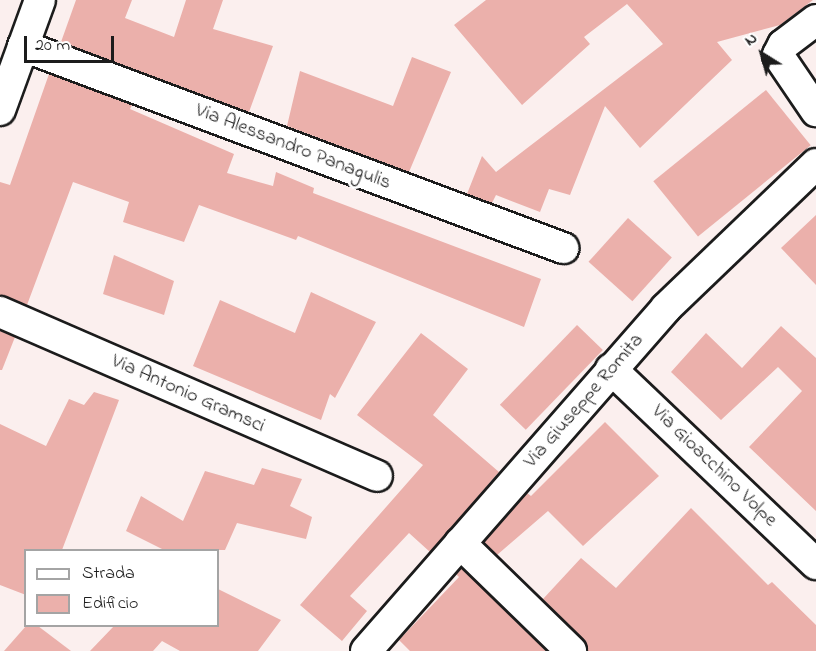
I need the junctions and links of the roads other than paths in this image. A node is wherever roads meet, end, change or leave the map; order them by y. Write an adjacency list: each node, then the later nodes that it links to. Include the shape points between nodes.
1 (40, 0): 3 (street)
2 (816, 20): 5 (street, via 783,45 778,56)
3 (23, 46): 4 (street); 7 (street, Via Alessandro Panagulis)
4 (0, 110)
5 (816, 111)
6 (816, 164): 9 (street, Via Giuseppe Romita, via 666,308)
7 (563, 248)
8 (0, 312): 10 (street, Via Antonio Gramsci)
9 (611, 369): 11 (street, Via Giuseppe Romita); 12 (street, Via Gioacchino Volpe)
10 (377, 476)
11 (460, 543): 13 (street, Via Giuseppe Romita); 14 (street)
12 (816, 564)
13 (366, 651)
14 (571, 651)

